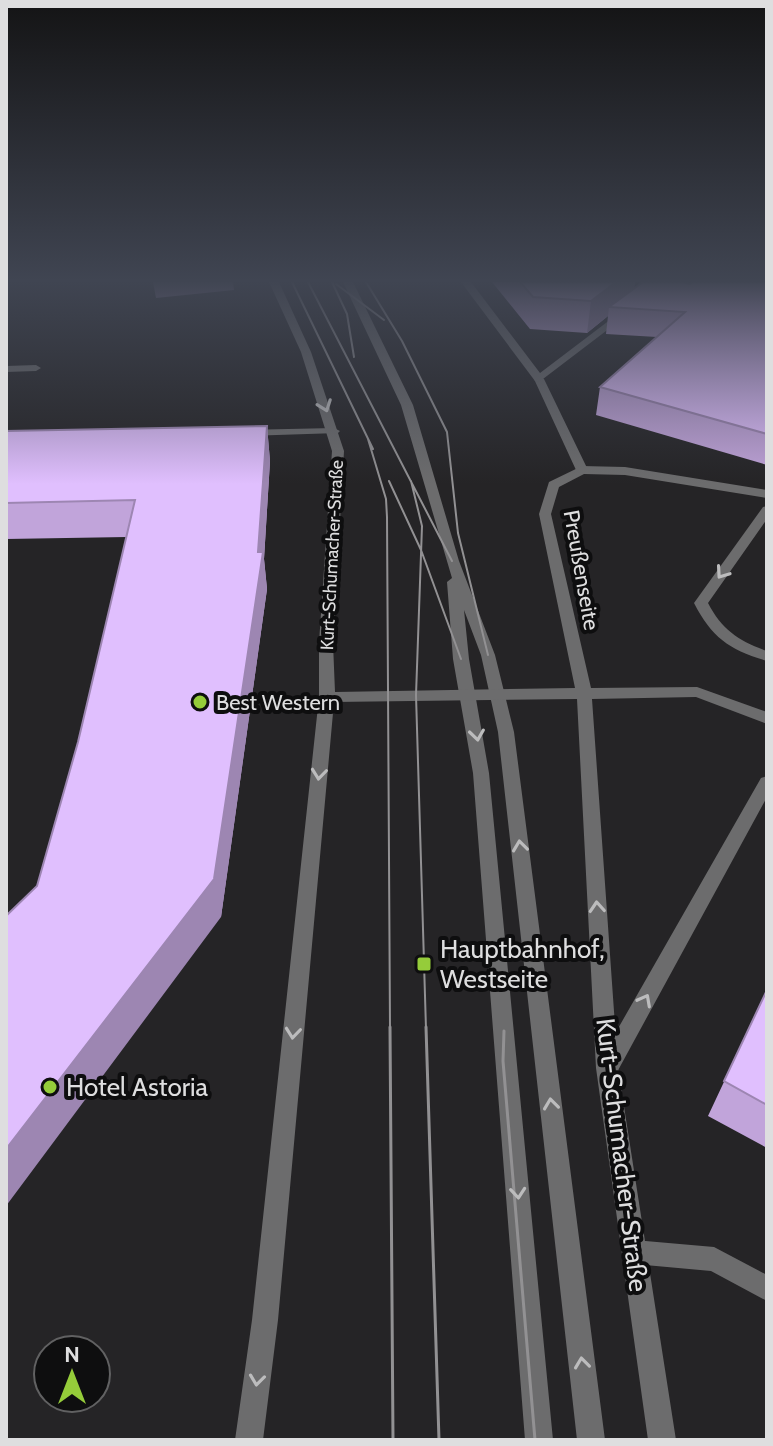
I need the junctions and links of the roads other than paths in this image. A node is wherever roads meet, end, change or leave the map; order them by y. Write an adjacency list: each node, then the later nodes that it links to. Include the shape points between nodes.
1 (305, 349): 8 (street, Kurt-Schumacher-Straße, one-way to 8)
2 (380, 349): 13 (street, via 407,405)
3 (517, 349): 7 (street)
4 (577, 349): 7 (street)
5 (36, 368): 6 (street)
6 (6, 369)
7 (539, 379): 10 (street)
8 (334, 431): 9 (street); 18 (street, Kurt-Schumacher-Straße, via 338,451)
9 (228, 433)
10 (582, 470): 11 (street, via 625,471); 17 (street, Preußenseite, via 553,485 545,514)
11 (767, 494)
12 (767, 510): 14 (street, one-way to 14, via 701,603 713,627 731,643)
13 (452, 561): 15 (street, via 461,659); 16 (street)
14 (767, 656)
15 (470, 693): 16 (street); 18 (street); 25 (street, one-way to 25)
16 (497, 693): 17 (street); 26 (street, one-way to 16, via 512,773)
17 (584, 693): 19 (street, via 697,692); 21 (street, Kurt-Schumacher-Straße, one-way to 17)
18 (327, 697): 24 (street, Kurt-Schumacher-Straße, one-way to 24)
19 (767, 718)
20 (767, 782): 21 (street, one-way to 20)
21 (607, 1068): 22 (street, Kurt-Schumacher-Straße)
22 (634, 1252): 23 (street, via 714,1259); 27 (street, Kurt-Schumacher-Straße)
23 (767, 1289)
24 (249, 1440)
25 (539, 1440)
26 (591, 1440)
27 (662, 1440)

